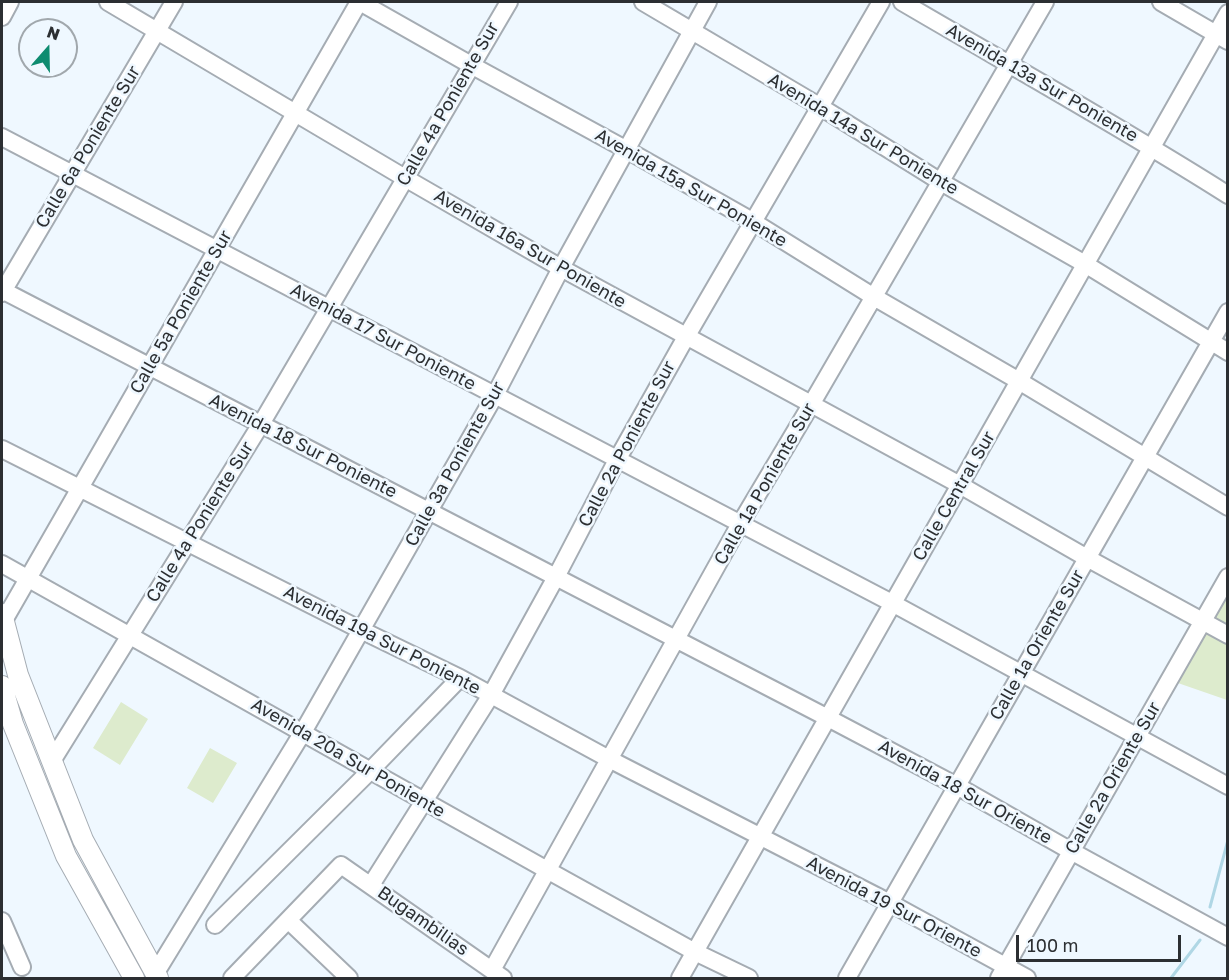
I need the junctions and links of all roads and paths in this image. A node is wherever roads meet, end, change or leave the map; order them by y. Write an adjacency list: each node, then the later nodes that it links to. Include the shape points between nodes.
1 (10, 2): 13 (street)
2 (108, 2): 15 (street, Avenida 16a Sur Poniente)
3 (174, 2): 15 (street, Calle 6a Poniente Sur)
4 (360, 2): 17 (street, Avenida 15a Sur Poniente); 20 (street, Calle 5a Poniente Sur)
5 (509, 2): 17 (street, Calle 4a Poniente Sur)
6 (643, 2): 14 (street, Avenida 14a Sur Poniente)
7 (708, 2): 14 (street, Calle 3a Poniente Sur)
8 (881, 2): 19 (street, Calle 2a Poniente Sur)
9 (902, 2): 18 (street, Avenida 13a Sur Poniente)
10 (1045, 2): 18 (street, Calle 1a Poniente Sur)
11 (1161, 2): 16 (street)
12 (1227, 13): 16 (street, Calle Central Sur)
13 (2, 17)
14 (692, 30): 19 (street, Avenida 14a Sur Poniente); 23 (street, Calle 3a Poniente Sur)
15 (157, 31): 20 (street, Avenida 16a Sur Poniente); 24 (street, Calle 6a Poniente Sur)
16 (1222, 37): 22 (street, Calle Central Sur)
17 (471, 65): 23 (street, Avenida 15a Sur Poniente); 25 (street, Calle 4a Poniente Sur)
18 (1009, 65): 22 (street, Avenida 13a Sur Poniente); 26 (street, Calle 1a Poniente Sur)
19 (819, 106): 26 (street, Avenida 14a Sur Poniente); 28 (street, Calle 2a Poniente Sur)
20 (296, 112): 25 (street, Avenida 16a Sur Poniente); 29 (street, Calle 5a Poniente Sur)
21 (2, 137): 24 (street, Avenida 17 Sur Poniente)
22 (1151, 147): 27 (street, Avenida 13a Sur Poniente); 30 (street, Calle Central Sur)
23 (627, 150): 28 (street, Avenida 15a Sur Poniente); 31 (street, Calle 3a Poniente Sur)
24 (72, 174): 29 (street, Avenida 17 Sur Poniente); 32 (street, Calle 6a Poniente Sur)
25 (405, 178): 31 (street, Avenida 16a Sur Poniente); 34 (street, Calle 4a Poniente Sur)
26 (941, 182): 30 (street, Avenida 14a Sur Poniente); 33 (street, Calle 1a Poniente Sur)
27 (1227, 195)
28 (752, 221): 33 (street, Avenida 15a Sur Poniente); 36 (street, Calle 2a Poniente Sur)
29 (217, 250): 34 (street, Avenida 17 Sur Poniente); 39 (street, Calle 5a Poniente Sur)
30 (1084, 264): 37 (street, Avenida 14a Sur Poniente); 40 (street, Calle Central Sur)
31 (561, 268): 36 (street, Avenida 16a Sur Poniente); 41 (street, Calle 3a Poniente Sur)
32 (2, 292): 39 (street, Avenida 18 Sur Poniente)
33 (874, 297): 40 (street, Avenida 15a Sur Poniente); 42 (street, Calle 1a Poniente Sur)
34 (328, 309): 41 (street, Avenida 17 Sur Poniente); 43 (street, Calle 4a Poniente Sur)
35 (1227, 312): 37 (street, Calle 1a Oriente Sur)
36 (686, 337): 42 (street, Avenida 16a Sur Poniente); 46 (street, Calle 2a Poniente Sur)
37 (1210, 342): 38 (street, Avenida 14a Sur Poniente); 45 (street, Calle 1a Oriente Sur)
38 (1227, 352)
39 (150, 367): 43 (street, Avenida 18 Sur Poniente); 48 (street, Calle 5a Poniente Sur)
40 (1019, 381): 45 (street, Avenida 15a Sur Poniente); 47 (street, Calle Central Sur)
41 (495, 396): 46 (street, Avenida 17 Sur Poniente); 50 (street, Calle 3a Poniente Sur)
42 (812, 404): 47 (street, Avenida 16a Sur Poniente); 51 (street, Calle 1a Poniente Sur)
43 (261, 424): 50 (street, Avenida 18 Sur Poniente); 52 (street, Calle 4a Poniente Sur)
44 (2, 449): 48 (street, Avenida 19a Sur Poniente)
45 (1144, 458): 49 (street, Avenida 15a Sur Poniente); 53 (street, Calle 1a Oriente Sur)
46 (617, 460): 51 (street, Avenida 17 Sur Poniente); 55 (street, Calle 2a Poniente Sur)
47 (960, 485): 53 (street, Avenida 16a Sur Poniente); 58 (street, Calle Central Sur)
48 (80, 488): 52 (street, Avenida 19a Sur Poniente); 57 (street, Calle 5a Poniente Sur)
49 (1227, 507)
50 (429, 511): 55 (street, Avenida 18 Sur Poniente); 61 (street, Calle 3a Poniente Sur)
51 (740, 524): 58 (street, Avenida 17 Sur Poniente); 64 (street, Calle 1a Poniente Sur)
52 (188, 543): 61 (street, Avenida 19a Sur Poniente); 62 (street, Calle 4a Poniente Sur)
53 (1087, 558): 60 (street, Avenida 16a Sur Poniente); 65 (street, Calle 1a Oriente Sur)
54 (2, 564): 57 (street, Avenida 20a Sur Poniente)
55 (556, 577): 64 (street, Avenida 18 Sur Poniente); 68 (street, Calle 2a Poniente Sur)
56 (1227, 577): 60 (street, Calle 2a Oriente Sur)
57 (28, 579): 59 (street, Calle 5a Poniente Sur); 62 (street, Avenida 20a Sur Poniente)
58 (892, 603): 65 (street, Avenida 17 Sur Poniente); 69 (street, Calle Central Sur)
59 (2, 618): 73 (main road, via 18,675)
60 (1203, 622): 63 (street, Avenida 16a Sur Poniente); 71 (street, Calle 2a Oriente Sur)
61 (361, 630): 66 (street, Avenida 19a Sur Poniente); 70 (street, Calle 3a Poniente Sur)
62 (130, 635): 70 (street, Avenida 20a Sur Poniente); 73 (street, Calle 4a Poniente Sur)
63 (1227, 635)
64 (676, 639): 69 (street, Avenida 18 Sur Poniente); 72 (street, Calle 1a Poniente Sur)
65 (1022, 673): 71 (street, Avenida 17 Sur Poniente); 75 (street, Calle 1a Oriente Sur)
66 (460, 678): 68 (street, Avenida 19a Sur Poniente); 74 (street)
67 (2, 686): 92 (main road, via 66,856)
68 (491, 695): 72 (street, Avenida 19a Sur Poniente); 77 (street, Calle 2a Poniente Sur)
69 (828, 718): 75 (street, Avenida 18 Sur Oriente); 78 (street, Calle Central Sur)
70 (303, 732): 74 (street, Avenida 20a Sur Poniente); 91 (street, Calle 3a Poniente Sur)
71 (1136, 737): 76 (street, Avenida 17 Sur Poniente); 79 (street, Calle 2a Oriente Sur)
72 (609, 759): 78 (street, Avenida 19a Sur Poniente); 80 (street, Calle 1a Poniente Sur)
73 (52, 761): 91 (main road, via 83,840)
74 (370, 771): 77 (street, Avenida 20a Sur Poniente); 85 (street)
75 (957, 786): 79 (street, Avenida 18 Sur Oriente); 82 (street, Calle 1a Oriente Sur)
76 (1227, 786)
77 (424, 802): 80 (street, Avenida 20a Sur Poniente); 81 (street, Calle 2a Poniente Sur)
78 (760, 836): 82 (street, Avenida 19 Sur Oriente); 87 (street, Calle Central Sur)
79 (1071, 851): 86 (street, Avenida 18 Sur Oriente); 89 (street, Calle 2a Oriente Sur)
80 (547, 870): 87 (street, Avenida 20a Sur Poniente); 90 (street, Calle 1a Poniente Sur)
81 (371, 885): 83 (street, Bugambilias, via 341,865); 90 (street, Bugambilias)
82 (890, 903): 89 (street, Avenida 19 Sur Oriente); 97 (street, Calle 1a Oriente Sur)
83 (288, 920): 93 (street); 94 (street)
84 (2, 921): 88 (street)
85 (215, 925)
86 (1227, 937)
87 (695, 952): 95 (street, Calle Central Sur); 96 (street, Avenida 20a Sur Poniente)
88 (22, 967)
89 (1003, 973): 98 (street, Avenida 19 Sur Oriente)
90 (498, 974)
91 (156, 976)
92 (134, 978)
93 (234, 978)
94 (349, 978)
95 (680, 978)
96 (749, 978)
97 (847, 978)
98 (1027, 978)

